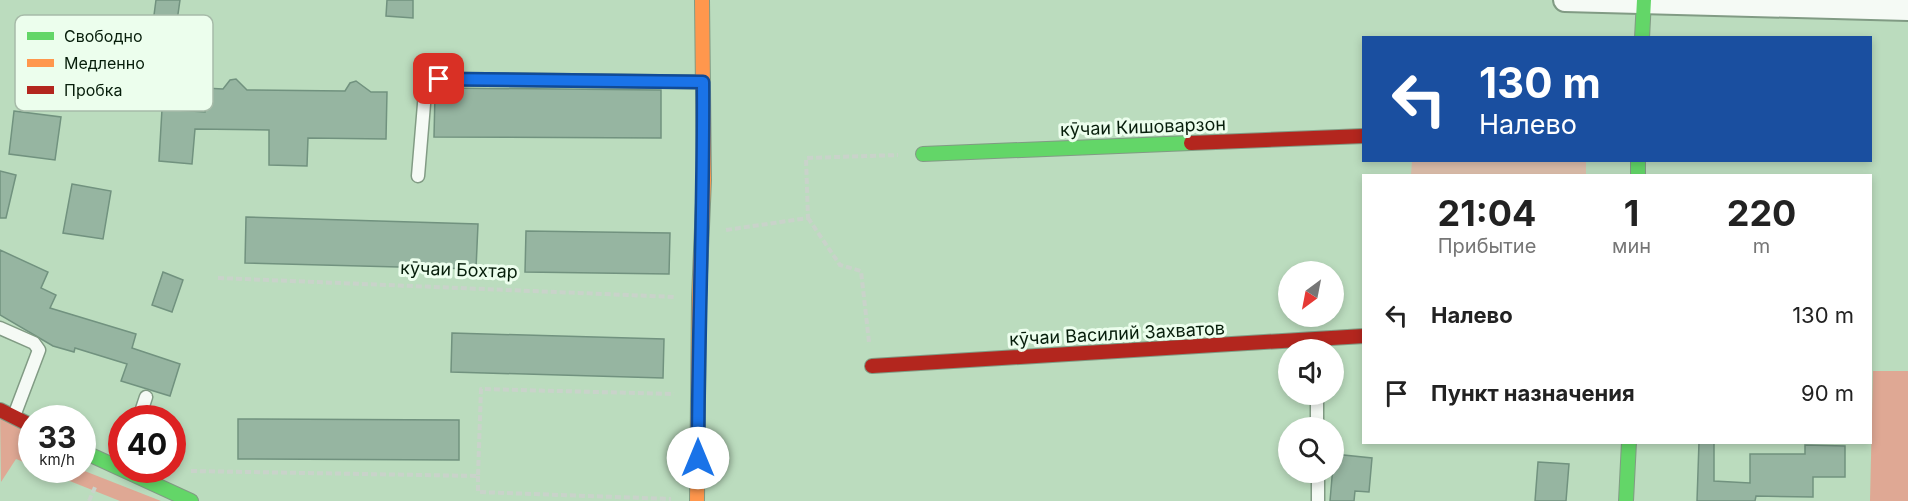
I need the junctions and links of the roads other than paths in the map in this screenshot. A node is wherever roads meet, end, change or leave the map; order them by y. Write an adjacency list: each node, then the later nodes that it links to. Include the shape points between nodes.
1 (702, 0): 6 (main road)
2 (1565, 0): 3 (street)
3 (1644, 1): 4 (street); 5 (main road)
4 (1908, 9)
5 (1642, 36)
6 (703, 82): 9 (lane, via 439,79 425,92); 24 (main road)
7 (1362, 136): 8 (main road, кӯчаи Кишоварзон)
8 (923, 154)
9 (418, 176)
10 (0, 328): 18 (lane, via 34,343 39,350)
11 (1362, 336): 12 (main road, кӯчаи Василий Захватов)
12 (1344, 339)
13 (1278, 346): 14 (main road, кӯчаи Василий Захватов)
14 (872, 366)
15 (146, 397): 16 (lane)
16 (143, 405)
17 (0, 410): 18 (main road)
18 (14, 417): 19 (main road)
19 (18, 419)
20 (1629, 444): 28 (main road)
21 (142, 483): 23 (main road)
22 (1318, 483): 27 (lane)
23 (160, 495): 25 (main road); 26 (main road)
24 (697, 500)
25 (179, 501)
26 (191, 501)
27 (1318, 501)
28 (1626, 501)

